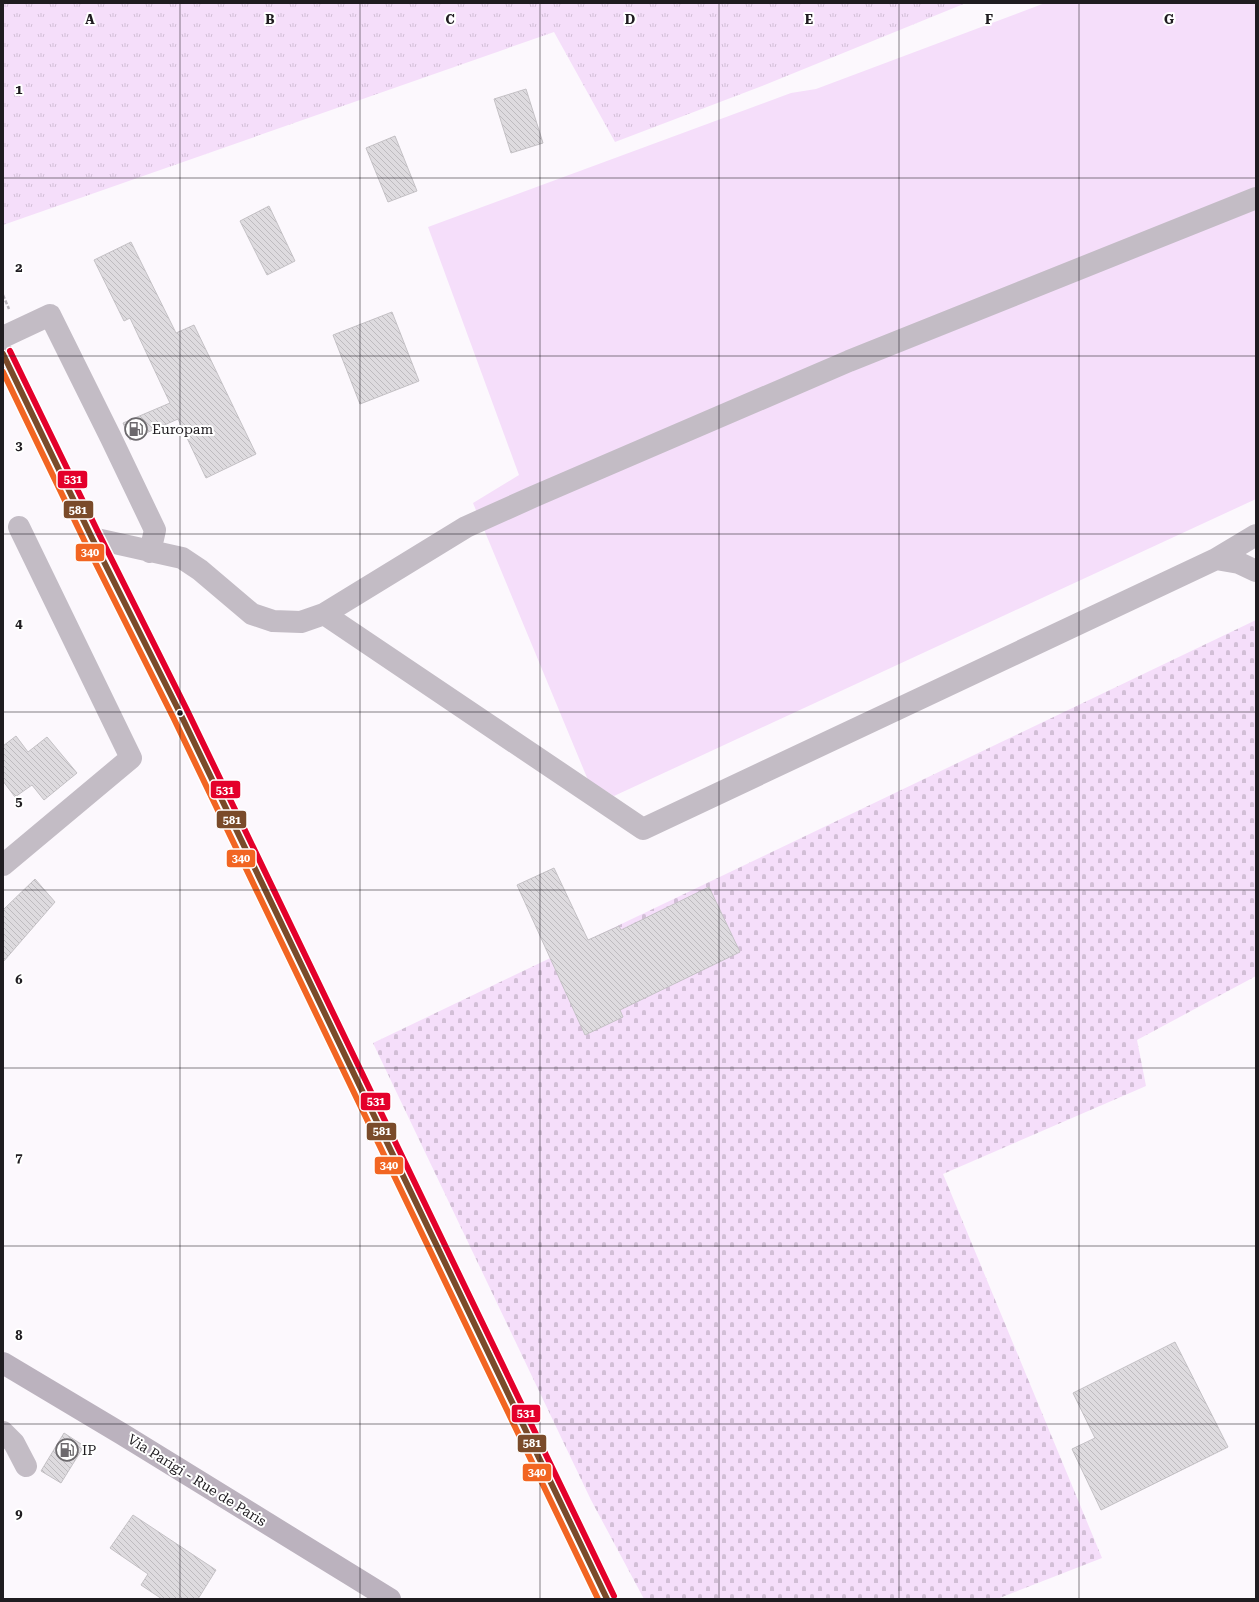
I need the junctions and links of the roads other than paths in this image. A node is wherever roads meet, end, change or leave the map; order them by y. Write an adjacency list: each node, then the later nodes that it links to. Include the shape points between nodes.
1 (1256, 198): 10 (street, via 848,361 535,496 466,527)
2 (3, 337): 7 (street, via 50,315 155,530)
3 (3, 354): 6 (street)
4 (19, 527): 11 (street, via 131,758)
5 (1256, 535): 8 (street)
6 (92, 538): 7 (street); 16 (street)
7 (150, 552): 10 (street, via 182,558 252,614 273,621 301,622)
8 (1216, 559): 9 (street, via 1239,563); 10 (street, via 642,829)
9 (1256, 571)
10 (324, 614)
11 (3, 865)
12 (3, 1363): 15 (main road, Via Parigi - Rue de Paris)
13 (3, 1432): 14 (street, via 14,1443)
14 (26, 1466)
15 (390, 1599)
16 (607, 1599)

